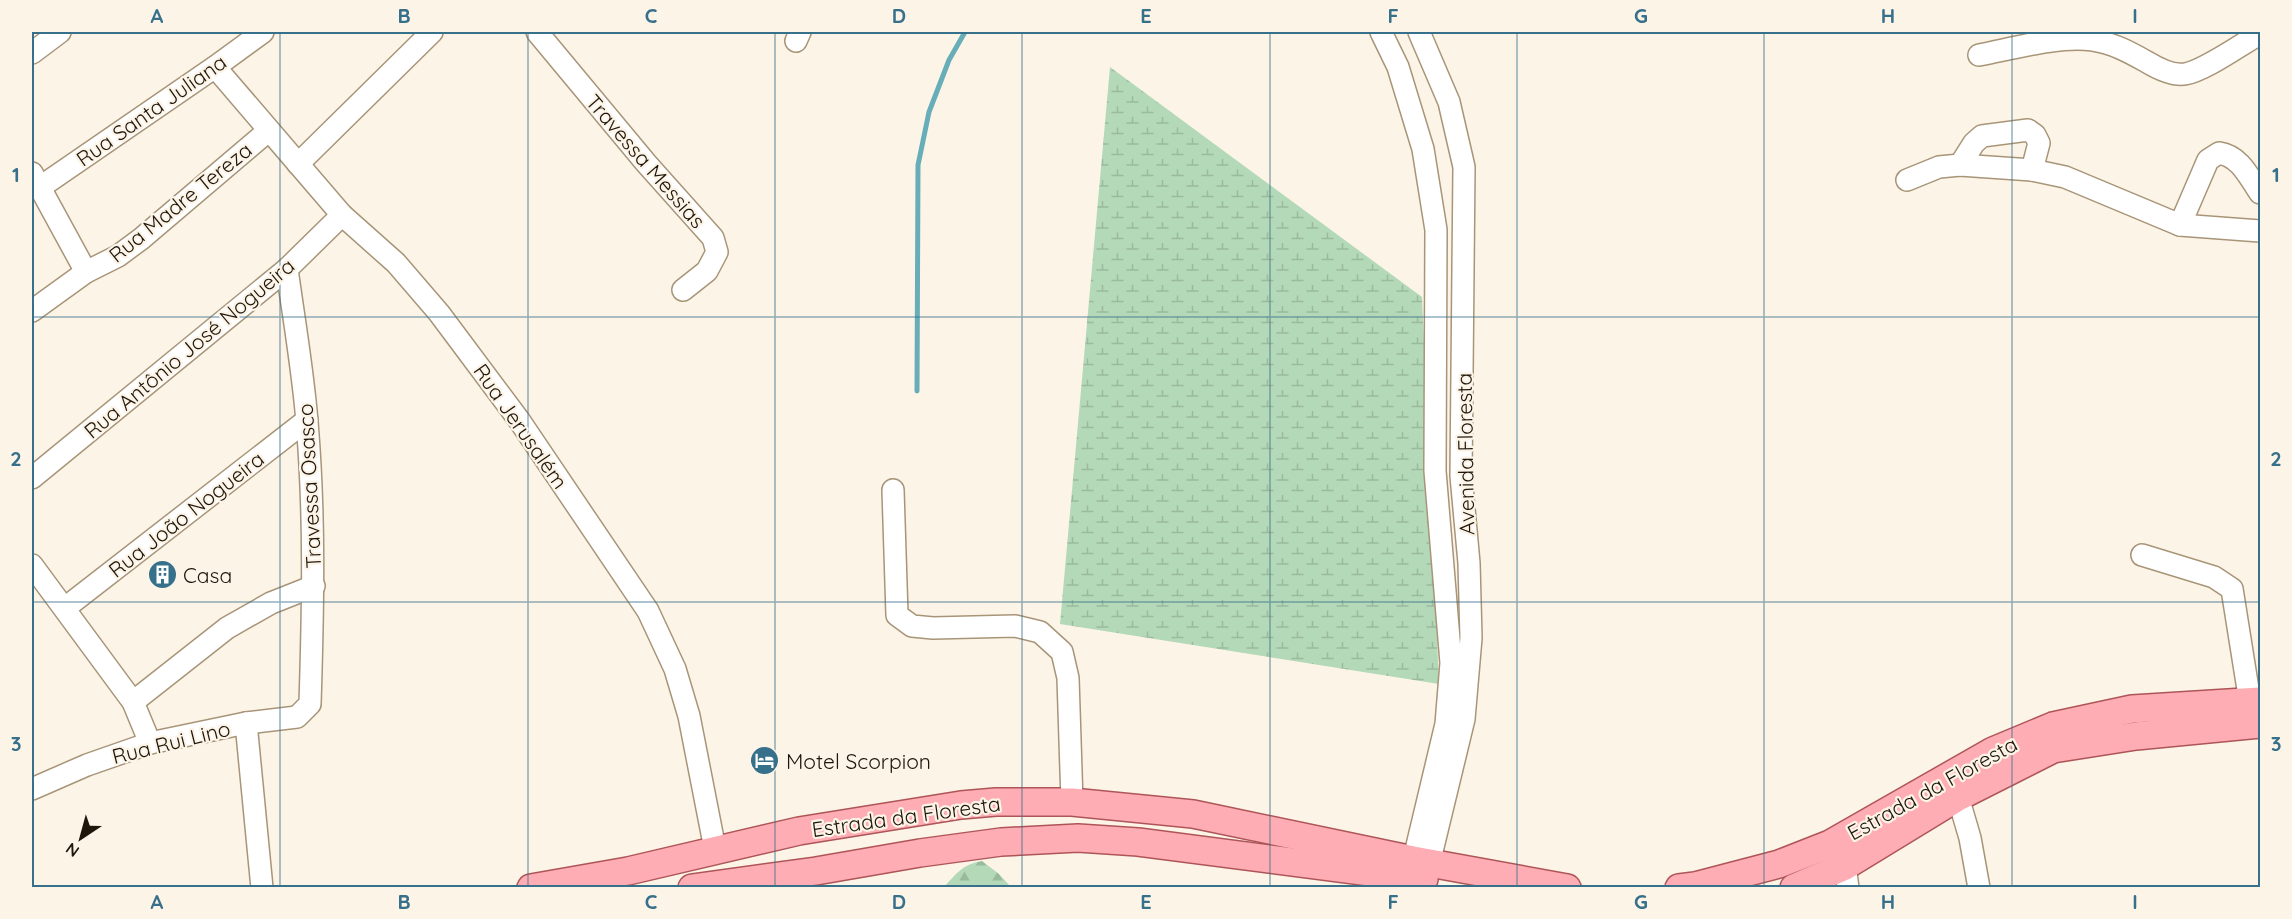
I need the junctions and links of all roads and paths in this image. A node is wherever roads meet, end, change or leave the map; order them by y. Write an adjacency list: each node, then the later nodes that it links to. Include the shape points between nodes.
1 (60, 32): 8 (street)
2 (263, 32): 10 (street, Rua Santa Juliana)
3 (432, 32): 12 (street)
4 (537, 32): 23 (street, Travessa Messias, via 713,238 717,252 707,271)
5 (1381, 32): 45 (street, Avenida Floresta, via 1398,67 1423,149 1436,230 1435,471 1451,663 1446,724)
6 (1419, 32): 45 (street, Avenida Floresta, via 1449,102 1464,166 1461,476 1471,638 1464,719)
7 (2258, 35): 9 (street, via 2185,74 2166,71 2128,51 2090,39 2068,39)
8 (32, 53)
9 (1979, 55)
10 (215, 68): 11 (street, Rua Jerusalém); 16 (street, Rua Santa Juliana)
11 (268, 131): 12 (street, Rua Jerusalém); 22 (street, Rua Madre Tereza, via 141,239)
12 (298, 164): 18 (street, Rua Jerusalém)
13 (1960, 165): 14 (street); 14 (street, via 1982,136 2028,130 2039,143); 15 (street, via 1939,167)
14 (2032, 170): 19 (street, via 2065,177)
15 (1907, 180)
16 (35, 181): 22 (street)
17 (2260, 193): 19 (street, via 2237,161 2219,153 2208,160)
18 (342, 215): 21 (street, Rua Antônio José Nogueira); 43 (street, Rua Jerusalém, via 396,263 439,313 519,420 648,611 675,669 689,716)
19 (2180, 225): 20 (street)
20 (2260, 231)
21 (287, 269): 25 (street, Travessa Osasco); 26 (street, Rua Antônio José Nogueira)
22 (86, 273): 24 (street, Rua Madre Tereza)
23 (683, 291)
24 (32, 311)
25 (307, 420): 30 (street, Travessa Osasco); 31 (street, Rua João Nogueira)
26 (32, 478)
27 (893, 490): 40 (street, via 897,615 912,626 933,628 1015,626 1040,632 1062,652 1068,678)
28 (2142, 555): 34 (street, via 2214,577 2232,589)
29 (32, 565): 31 (street)
30 (314, 586): 32 (street, via 227,628); 33 (street, Travessa Osasco)
31 (65, 608): 32 (street)
32 (133, 702): 36 (street)
33 (310, 704): 35 (street, Rua Rui Lino, via 297,717)
34 (2257, 709): 38 (main road, Estrada da Floresta, via 2136,736 2053,749); 52 (main road, Estrada da Floresta, via 2132,709 2053,726 1993,752 1830,844 1779,864)
35 (246, 723): 36 (street, Rua Rui Lino); 47 (street)
36 (150, 743): 37 (street, Rua Rui Lino)
37 (32, 789)
38 (1958, 797): 46 (main road, Estrada da Floresta); 54 (street)
39 (996, 802): 40 (main road, Estrada da Floresta); 41 (main road, Estrada da Floresta); 42 (main road, via 984,824)
40 (1072, 802): 45 (main road, Estrada da Floresta, via 1193,814)
41 (914, 813): 43 (main road, Estrada da Floresta); 44 (main road, via 927,826 929,834)
42 (1001, 842): 44 (main road, Estrada da Floresta); 45 (main road, Estrada da Floresta, via 1078,838 1138,842)
43 (715, 849): 48 (main road, Estrada da Floresta, via 627,871)
44 (920, 853): 49 (main road, Estrada da Floresta)
45 (1419, 870): 50 (main road, Estrada da Floresta); 51 (main road, Estrada da Floresta)
46 (1846, 877): 53 (main road, Estrada da Floresta)
47 (262, 888)
48 (531, 888)
49 (692, 888)
50 (1470, 888)
51 (1568, 888)
52 (1679, 888)
53 (1794, 888)
54 (1979, 888)

